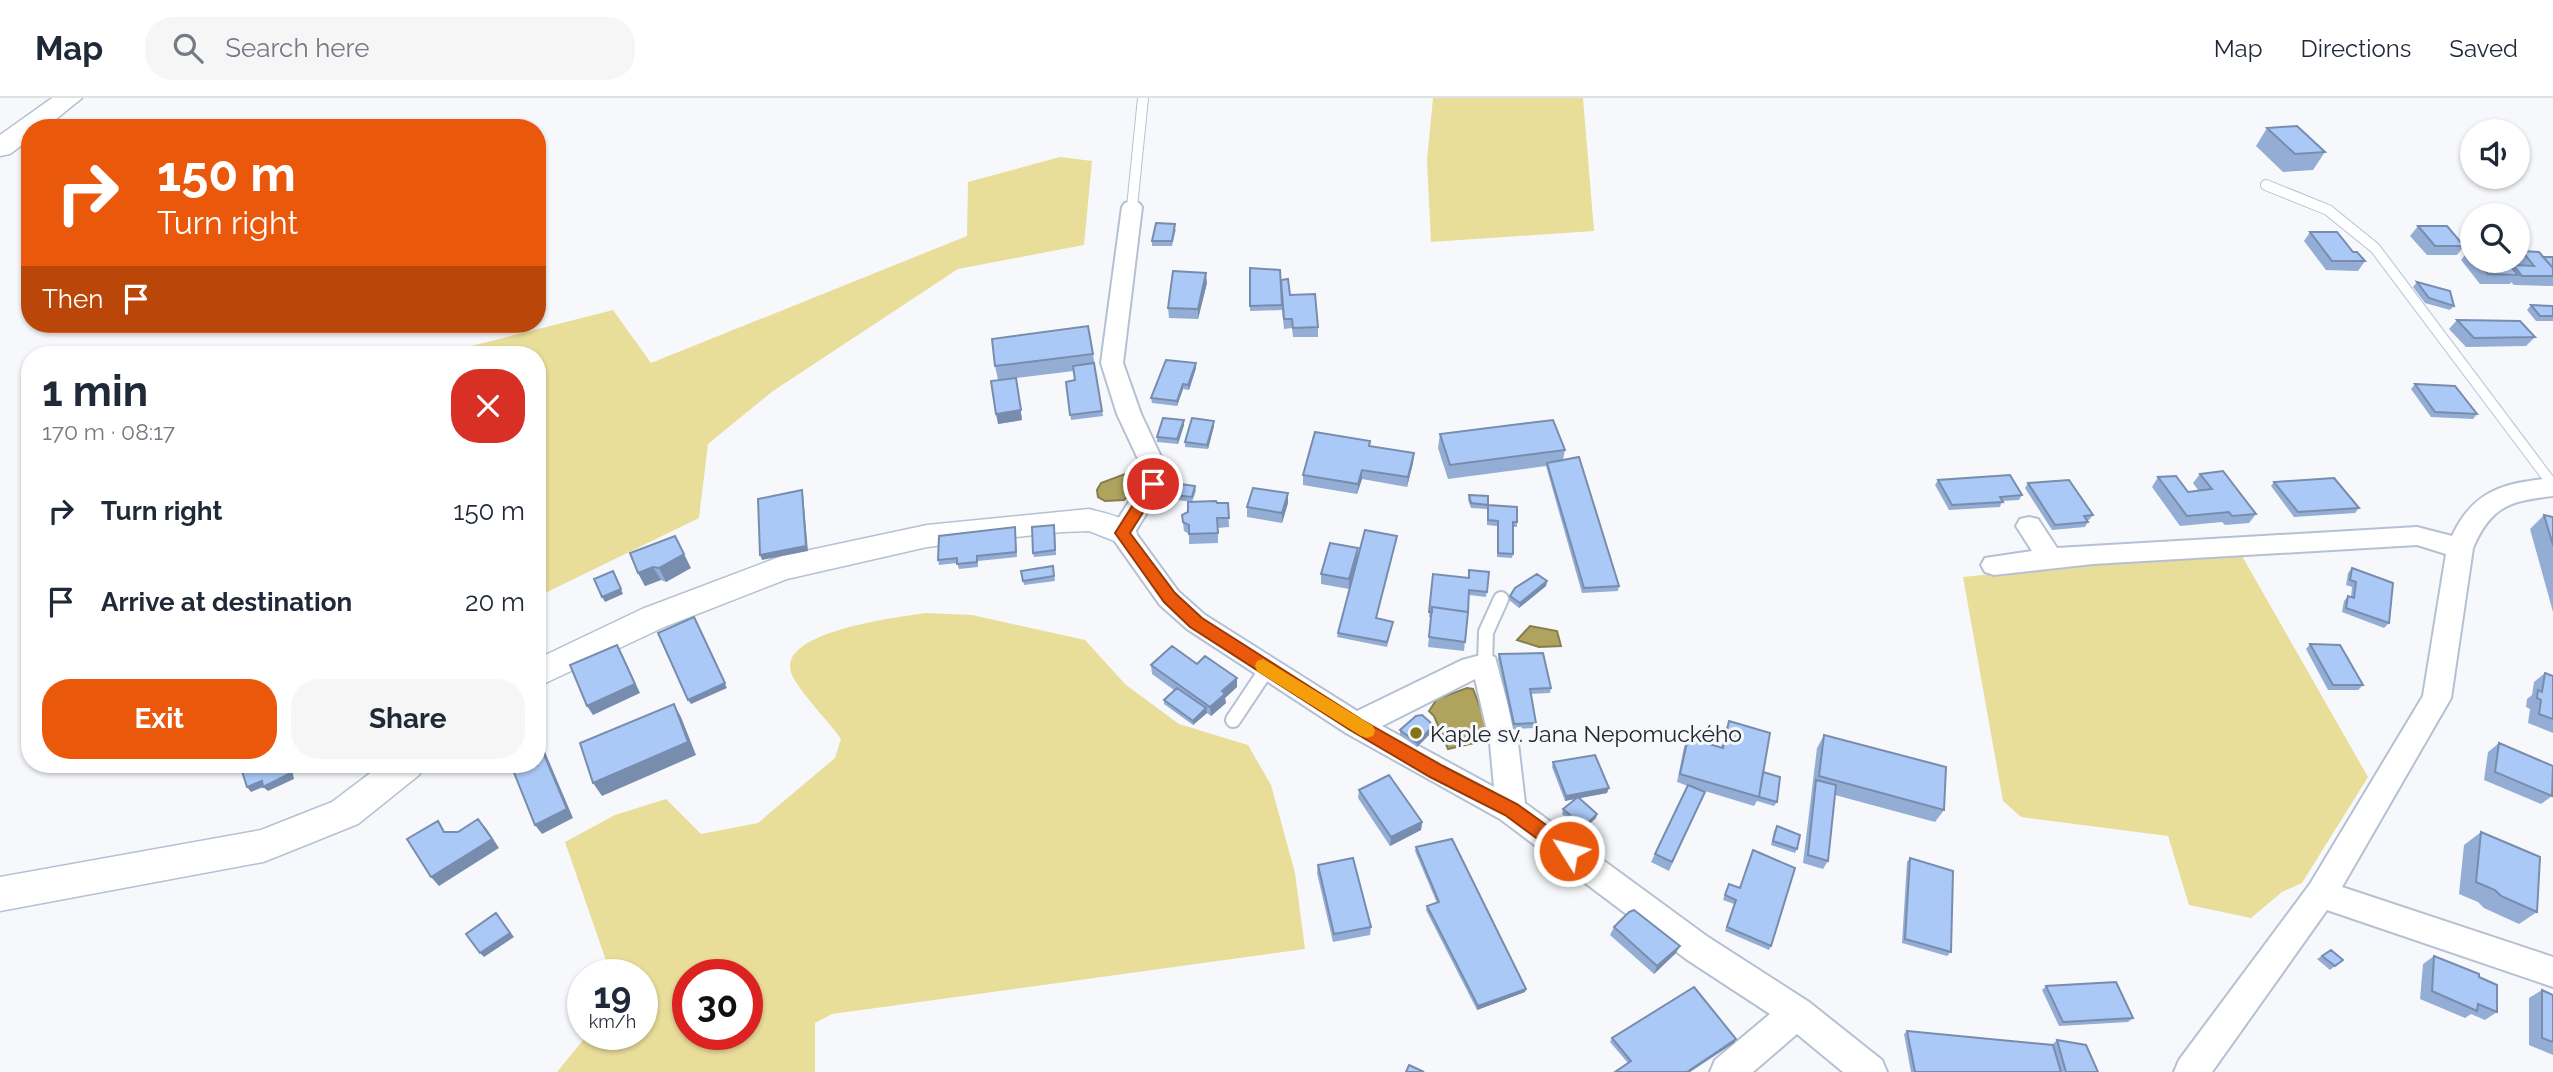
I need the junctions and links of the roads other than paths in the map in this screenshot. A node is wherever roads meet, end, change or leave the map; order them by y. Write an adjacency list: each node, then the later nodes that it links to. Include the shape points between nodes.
1 (69, 98): 3 (main road)
2 (1143, 98): 7 (lane)
3 (40, 119)
4 (21, 133): 5 (main road)
5 (0, 148)
6 (2266, 185): 8 (lane, via 2328,210 2375,248)
7 (1132, 207): 10 (street, via 1112,363 1151,461 1153,484)
8 (2553, 486): 11 (street, via 2516,491 2488,504 2471,523)
9 (2029, 526): 12 (street)
10 (1122, 533): 16 (street, via 1169,598 1196,622); 17 (street, via 1089,520 1062,521 927,536 782,568 653,618)
11 (2460, 548): 12 (street, via 2417,536); 23 (street, via 2437,698)
12 (2050, 559): 13 (street)
13 (1994, 565)
14 (1501, 599): 15 (lane, via 1486,632)
15 (1486, 665): 19 (street); 21 (street, via 1504,743)
16 (1267, 669): 18 (lane); 19 (street)
17 (546, 670)
18 (1233, 720)
19 (1356, 725): 21 (street)
20 (397, 773): 22 (street, via 345,813 263,846)
21 (1511, 810): 25 (street, via 1697,947)
22 (0, 894)
23 (2321, 894): 24 (street); 28 (street)
24 (2553, 972)
25 (1797, 1013): 26 (street); 27 (street)
26 (1727, 1072)
27 (1870, 1072)
28 (2191, 1072)

